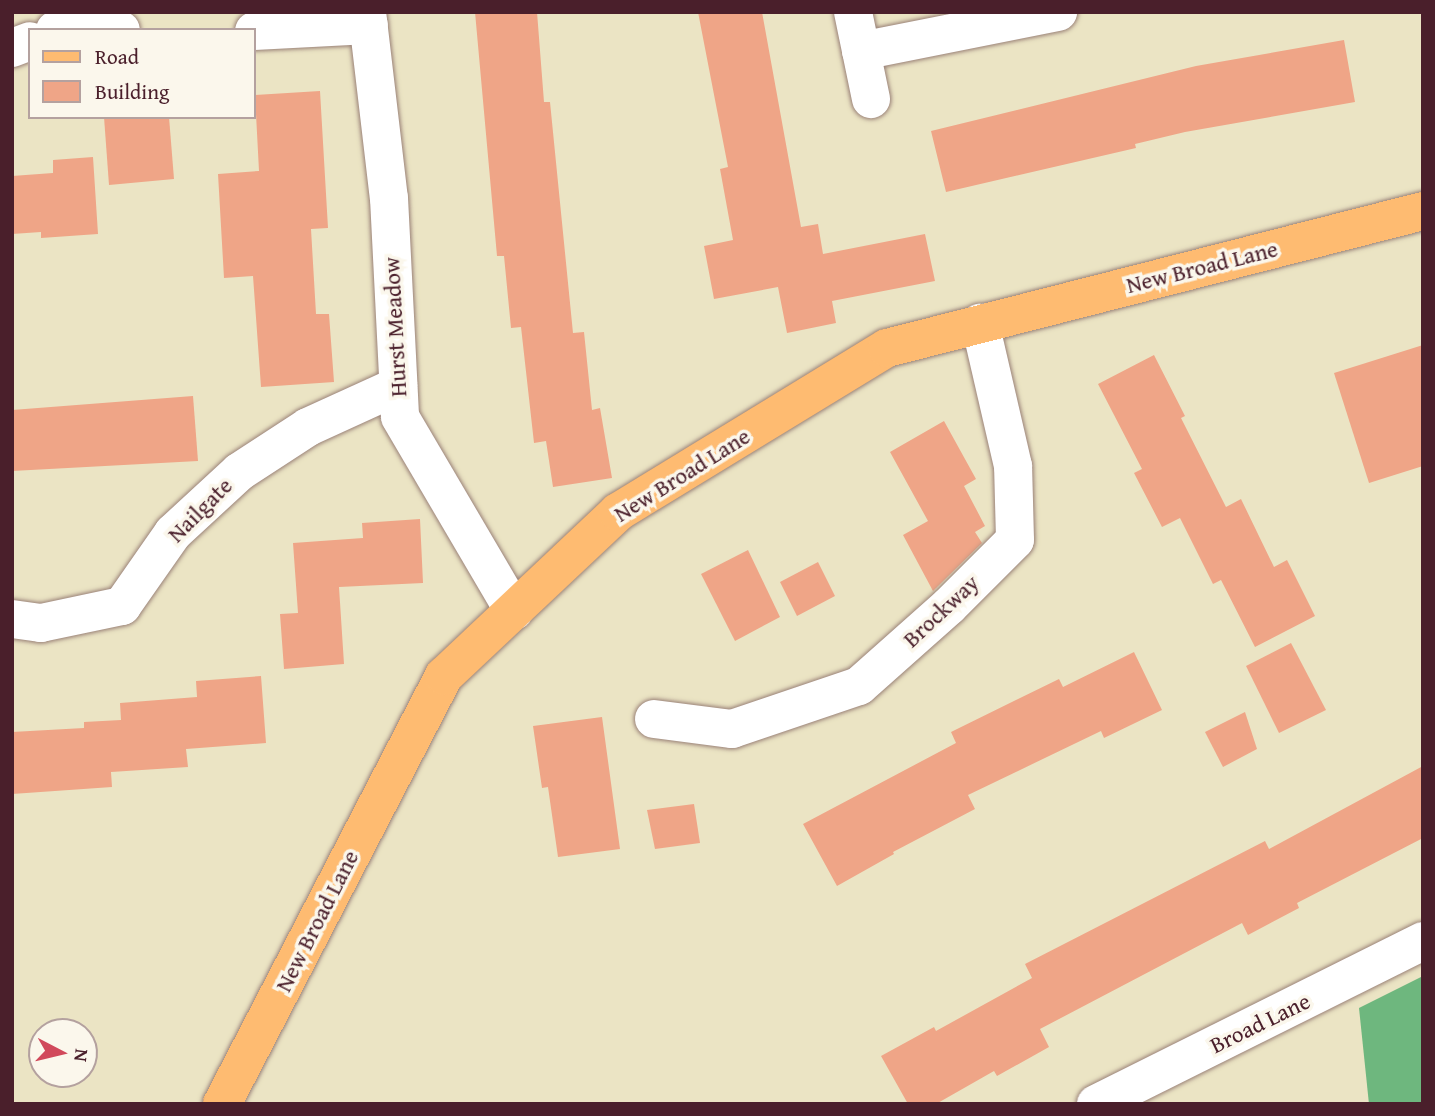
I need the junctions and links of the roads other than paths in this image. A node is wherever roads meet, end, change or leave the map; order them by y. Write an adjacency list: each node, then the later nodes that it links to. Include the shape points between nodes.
1 (853, 12): 7 (street)
2 (1058, 12): 7 (street)
3 (368, 19): 6 (street); 11 (street, Hurst Meadow, via 389,198)
4 (59, 28): 5 (street)
5 (99, 28)
6 (256, 31)
7 (861, 51): 8 (street)
8 (871, 99)
9 (1423, 211): 10 (main road, New Broad Lane)
10 (980, 323): 12 (main road, New Broad Lane, via 887,348 618,512); 14 (street, Brockway, via 1013,466 1015,540 949,607 859,686 732,729)
11 (398, 386): 12 (street, Hurst Meadow, via 400,417); 13 (street, Nailgate, via 309,427 239,472 173,533 122,606 41,623)
12 (514, 611): 16 (main road, New Broad Lane, via 444,676)
13 (12, 619)
14 (654, 719)
15 (1423, 941): 17 (street, Broad Lane)
16 (222, 1104)
17 (1096, 1104)

